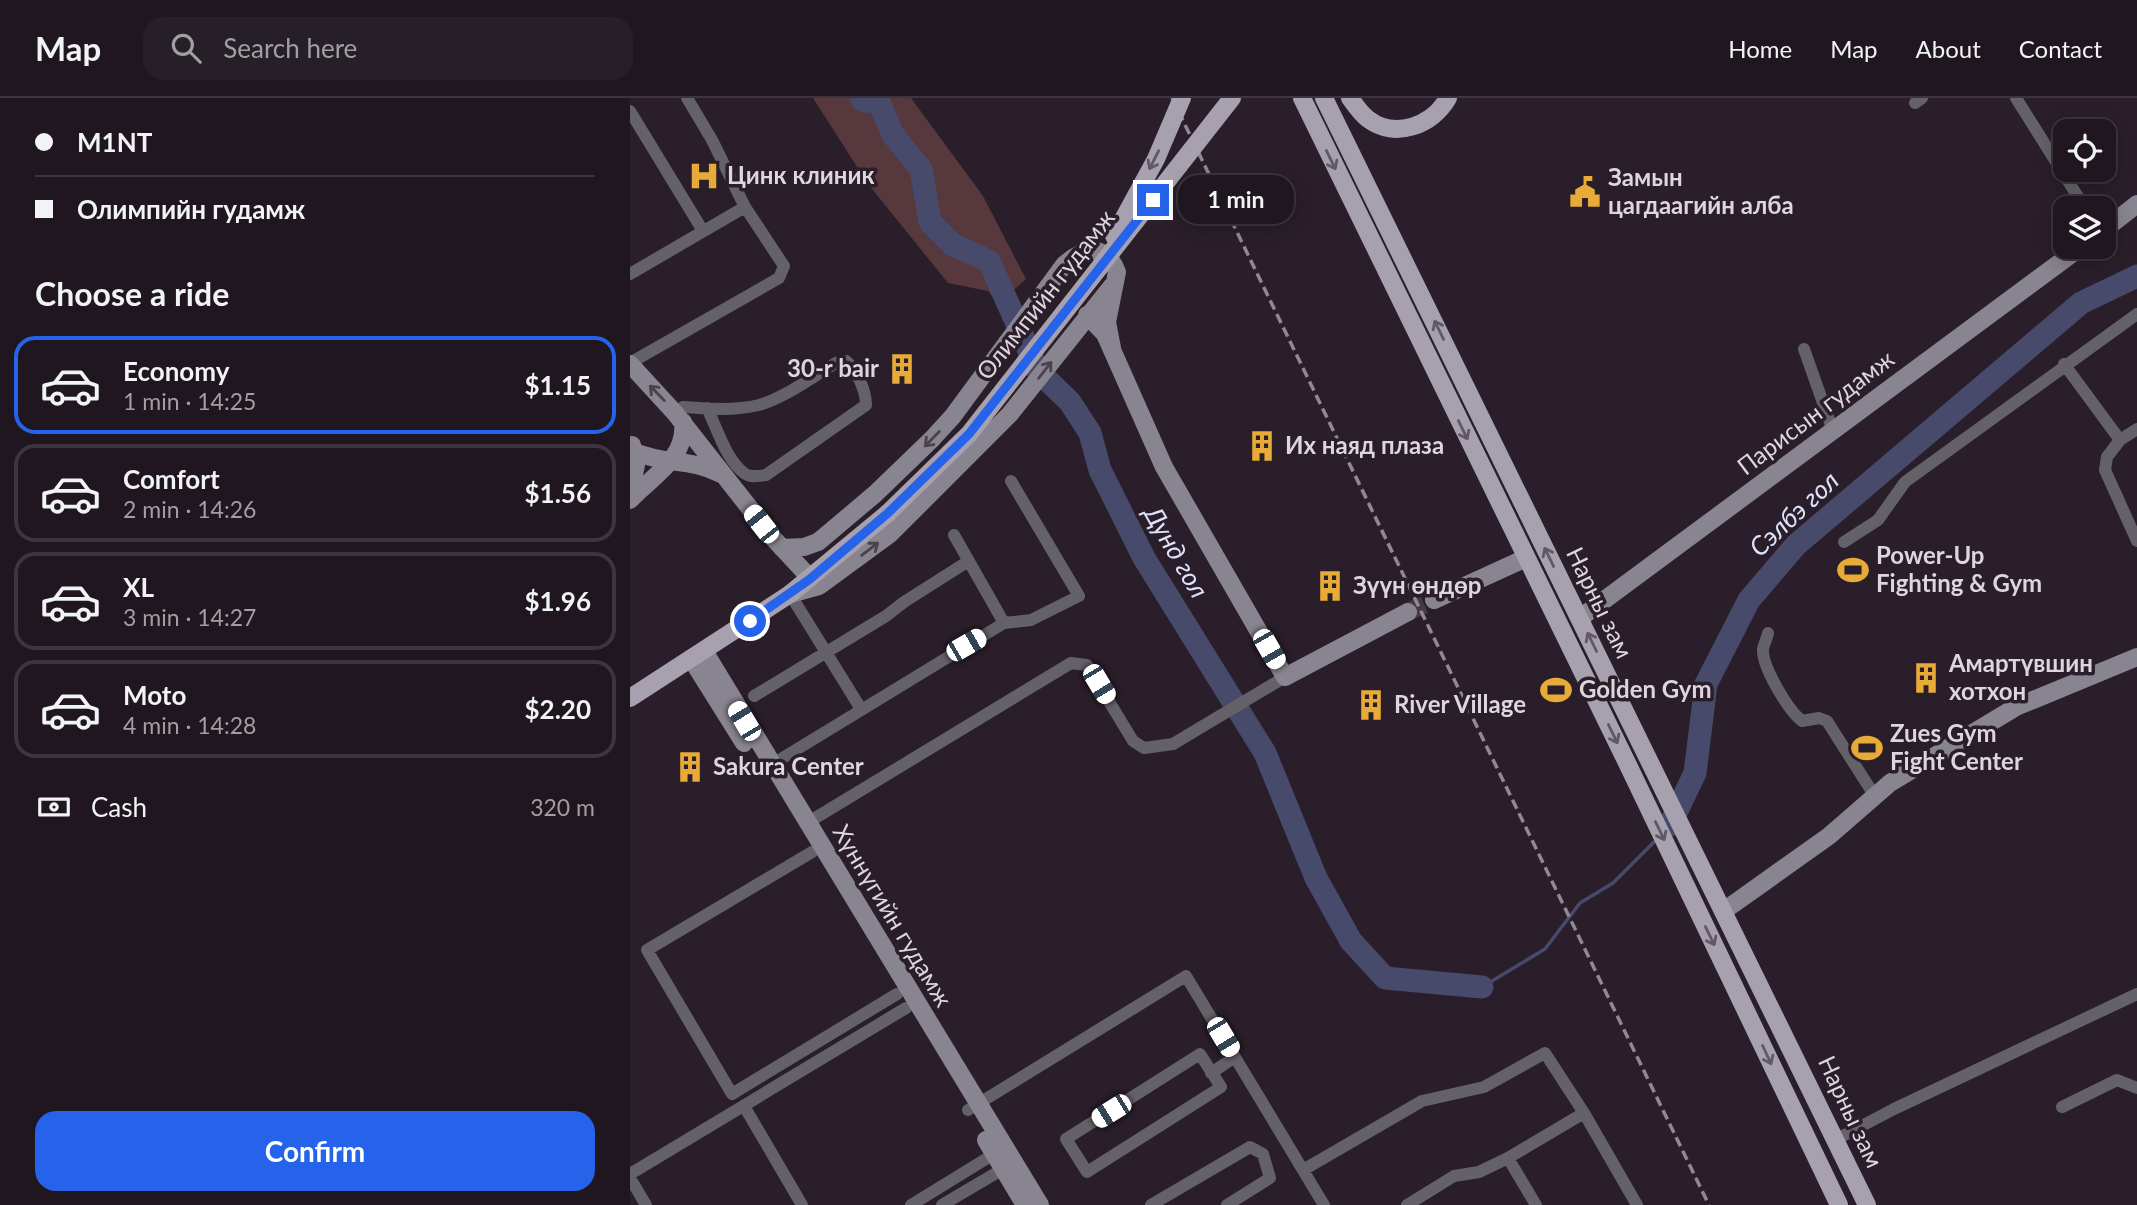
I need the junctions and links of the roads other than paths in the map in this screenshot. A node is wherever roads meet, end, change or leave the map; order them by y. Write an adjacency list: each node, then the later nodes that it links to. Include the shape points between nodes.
1 (687, 98): 13 (street)
2 (1182, 98): 18 (main road, one-way to 18, bridge, via 1156,159)
3 (1232, 98): 18 (main road, Олимпийн гудамж, bridge)
4 (1302, 98): 10 (main road, Нарны зам)
5 (1350, 98): 6 (main road, via 1368,120 1391,128 1410,128 1427,122)
6 (1448, 98)
7 (2016, 98): 11 (street)
8 (1327, 105): 10 (main road); 26 (main road, Нарны зам, one-way to 8)
9 (630, 111): 15 (street)
10 (1312, 121): 27 (main road, Нарны зам, one-way to 27)
11 (2077, 196)
12 (2137, 204): 14 (main road)
13 (745, 207): 15 (street); 24 (street, via 784,265 779,278)
14 (2116, 221)
15 (703, 231): 17 (street)
16 (2065, 259): 33 (main road, Парисын гудамж)
17 (630, 274)
18 (1089, 282): 47 (main road, Олимпийн гудамж, bridge, via 969,434 888,513)
19 (1116, 282): 21 (main road); 22 (main road, via 1107,322); 44 (main road, one-way to 44, via 1117,272 1107,255 1095,249 1085,250 1064,265 932,439 818,542)
20 (2137, 314): 25 (street)
21 (1084, 320): 22 (main road, via 1102,328); 48 (main road, one-way to 21, via 819,586 890,534 1010,414)
22 (1112, 348): 57 (main road, via 1164,467)
23 (1804, 349): 33 (street)
24 (630, 364): 31 (main road, one-way to 24)
25 (2064, 364): 34 (street); 42 (street, via 1905,482 1878,520)
26 (1458, 368): 27 (main road, via 1451,382); 28 (main road, Нарны зам)
27 (1438, 382): 29 (main road, Нарны зам)
28 (1468, 392): 29 (main road, via 1455,391); 51 (main road, Нарны зам, one-way to 28)
29 (1448, 401): 45 (main road, Нарны зам, one-way to 45)
30 (707, 408): 30 (street, via 730,456 742,473 751,477 766,475 866,405 866,398 846,361 762,404 730,410); 31 (street, via 683,407)
31 (679, 418): 36 (main road, via 684,435); 37 (main road)
32 (2137, 429): 34 (street)
33 (1833, 431): 51 (main road, Парисын гудамж)
34 (2120, 440): 43 (street, via 2107,457 2105,470)
35 (632, 447): 36 (main road, via 653,460); 39 (main road, via 636,465)
36 (671, 462): 37 (main road, via 701,464); 40 (main road)
37 (724, 476): 44 (main road)
38 (1011, 481): 52 (street, via 1079,596 1031,620)
39 (630, 492)
40 (630, 500)
41 (954, 536): 46 (street)
42 (1844, 541)
43 (2137, 541)
44 (782, 548): 47 (main road)
45 (1526, 558): 49 (main road); 79 (main road, Нарны зам, one-way to 79)
46 (967, 562): 52 (street); 54 (street)
47 (810, 579): 48 (main road, Олимпийн гудамж)
48 (790, 594): 54 (street); 55 (main road, Олимпийн гудамж)
49 (1434, 600)
50 (1408, 612): 57 (main road)
51 (1580, 618): 65 (main road, Нарны зам, one-way to 51)
52 (1004, 623): 60 (street)
53 (1768, 633): 62 (street, via 1765,661 1791,712 1802,721 1827,721)
54 (827, 651): 58 (street); 60 (street)
55 (698, 656): 59 (main road, Олимпийн гудамж); 61 (main road, Хүннүгийн гудамж); 64 (main road, Хүннүгийн гудамж)
56 (2137, 657): 62 (main road, via 2016,707 1890,782)
57 (1278, 681): 63 (street, via 1173,744 1144,748 1133,741 1087,665 1071,663)
58 (754, 696)
59 (630, 698)
60 (861, 709): 61 (street)
61 (771, 765): 63 (main road, Хүннүгийн гудамж)
62 (1877, 798): 65 (main road)
63 (807, 823): 72 (main road, Хүннүгийн гудамж)
64 (812, 852): 67 (main road, Хүннүгийн гудамж); 67 (street, via 647,950 732,1094)
65 (1725, 910): 76 (main road, Нарны зам)
66 (2137, 994): 76 (street, via 1894,1109)
67 (902, 1001): 71 (street); 72 (main road, Хүннүгийн гудамж)
68 (1236, 1057): 69 (street); 72 (street, via 1186,976); 75 (street)
69 (1211, 1073): 69 (street, via 1221,1087 1087,1172 1066,1139 1200,1054)
70 (2137, 1087): 73 (street, via 2117,1080)
71 (744, 1106): 82 (street); 84 (street)
72 (973, 1107): 80 (main road, Хүннүгийн гудамж); 88 (main road, Хүннүгийн гудамж)
73 (2062, 1107)
74 (1584, 1113): 78 (street); 81 (street, via 1545,1053 1483,1087 1422,1101); 94 (street)
75 (1285, 1140): 77 (street); 81 (street)
76 (1837, 1144): 79 (main road, via 1827,1157); 96 (main road, Нарны зам)
77 (1263, 1154): 89 (street, via 1250,1147); 90 (street, via 1269,1178)
78 (1508, 1158): 92 (street, via 1479,1172 1454,1177); 93 (street)
79 (1816, 1158): 95 (main road, Нарны зам)
80 (998, 1161): 85 (street); 86 (street); 87 (main road, Хүннүгийн гудамж)
81 (1303, 1170): 91 (street)
82 (630, 1176): 83 (street)
83 (646, 1205)
84 (802, 1205)
85 (911, 1205)
86 (942, 1205)
87 (1025, 1205)
88 (1040, 1205)
89 (1151, 1205)
90 (1227, 1205)
91 (1324, 1205)
92 (1407, 1205)
93 (1536, 1205)
94 (1637, 1205)
95 (1839, 1205)
96 (1867, 1205)

